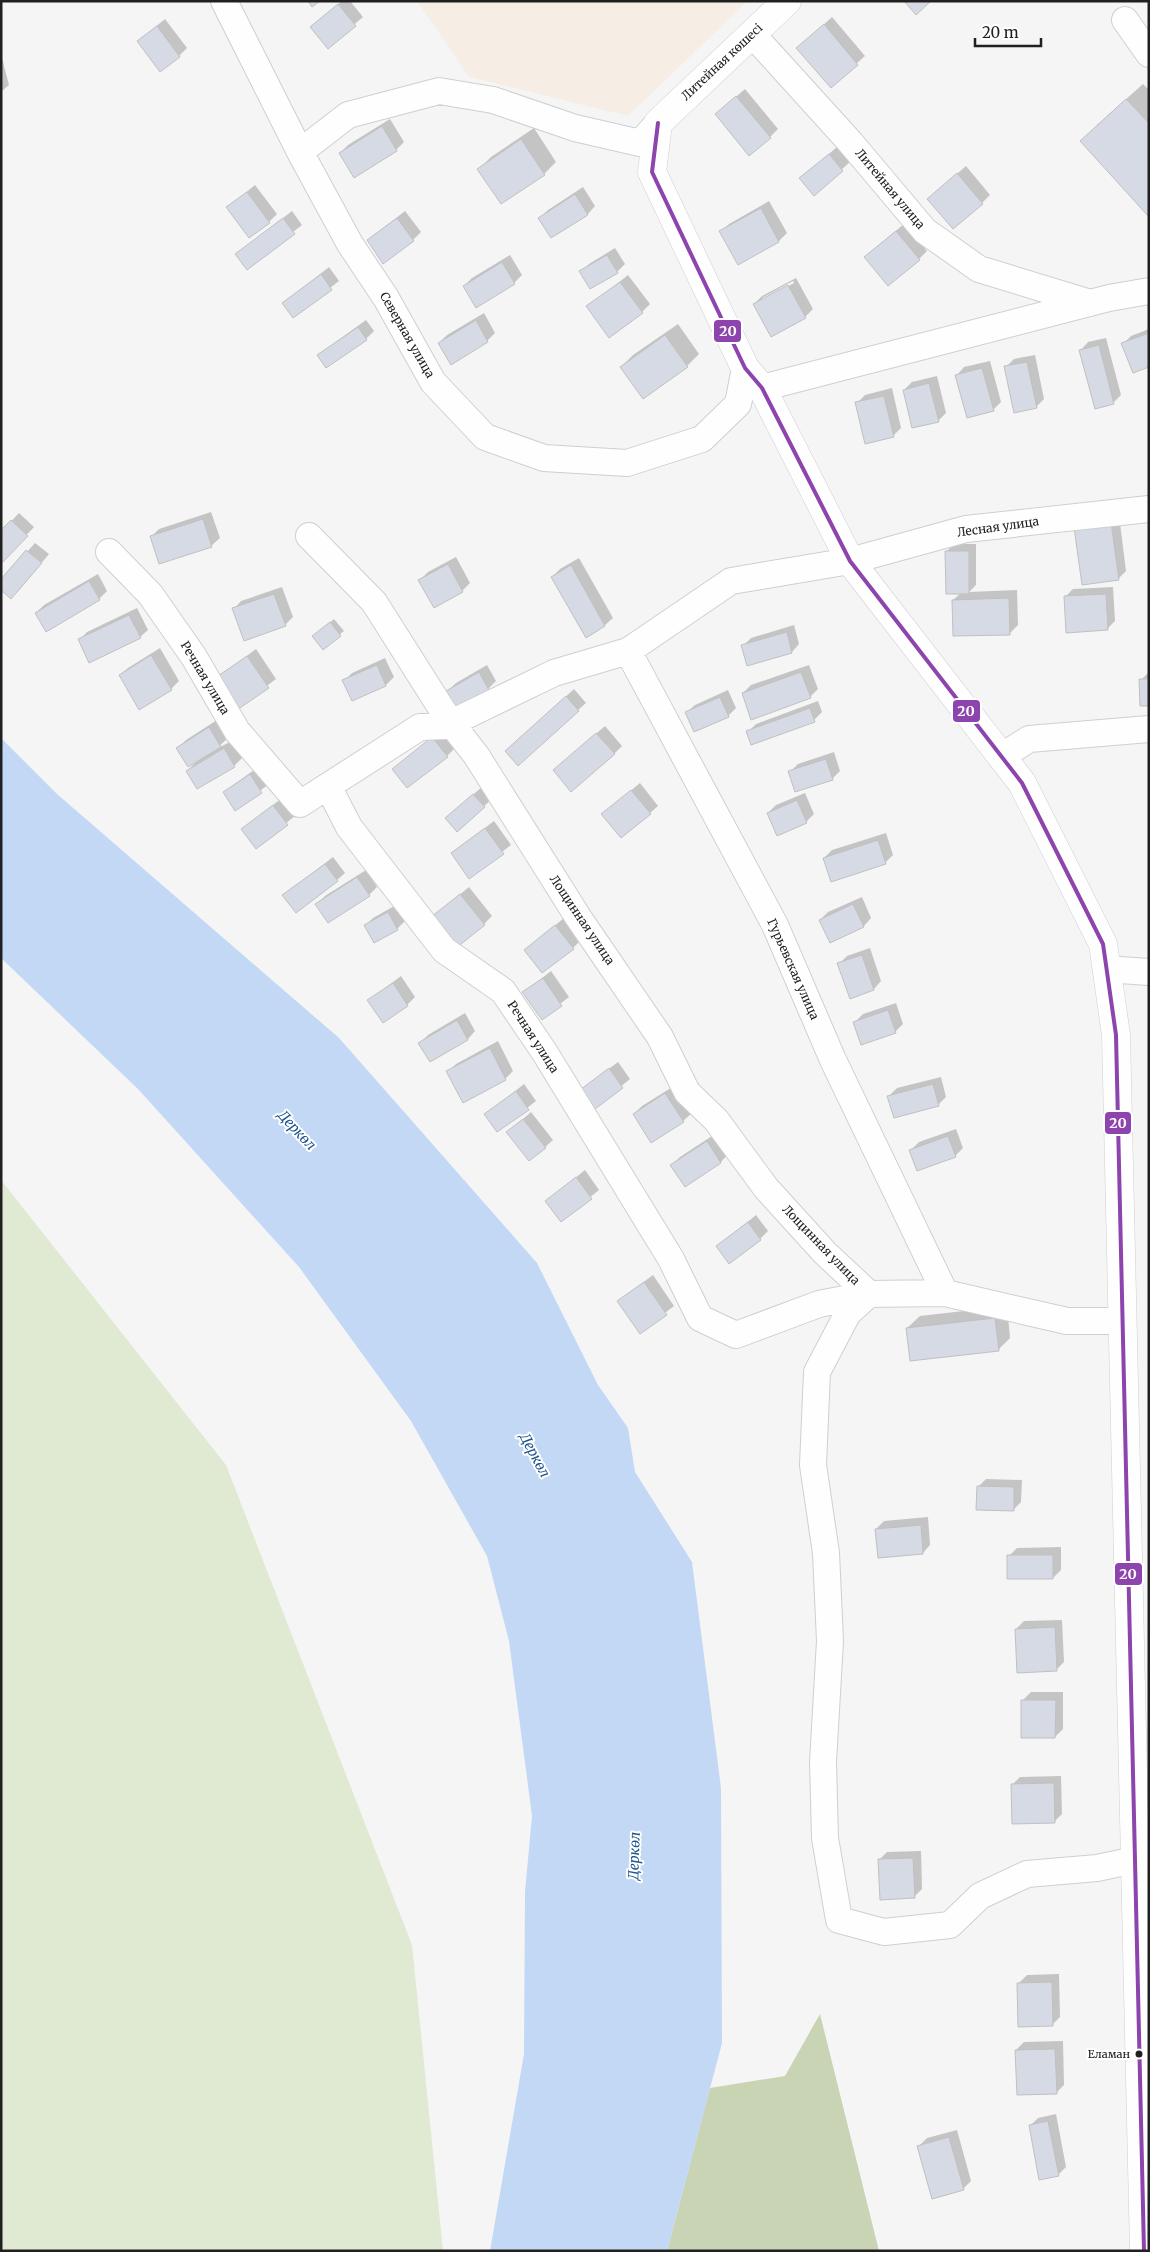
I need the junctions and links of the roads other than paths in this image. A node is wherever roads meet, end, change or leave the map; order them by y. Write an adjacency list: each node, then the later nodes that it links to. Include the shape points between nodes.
1 (224, 1): 7 (street, Северная улица)
2 (787, 1): 4 (street, Литейная көшесі)
3 (1125, 20): 5 (street)
4 (752, 34): 6 (street, Литейная көшесі); 9 (street, Литейная улица, via 926,231 979,270)
5 (1149, 54)
6 (658, 123): 7 (street, via 640,143 575,128 493,100 439,91 348,115); 10 (street, via 652,172)
7 (300, 152): 10 (street, Северная улица, via 350,244 386,298 433,382 485,437 544,458 627,463 702,439 738,404)
8 (1149, 291): 9 (street, Литейная улица)
9 (1090, 303): 11 (street, Литейная улица)
10 (745, 368): 11 (street)
11 (762, 388): 15 (street)
12 (1149, 509): 15 (street, Лесная улица, via 966,529)
13 (309, 536): 17 (street, Лощинная улица, via 374,602)
14 (109, 552): 21 (street, Речная улица, via 150,594 194,657 237,732)
15 (850, 561): 16 (street, Лесная улица, via 731,581); 19 (street)
16 (628, 651): 17 (street, Лесная улица, via 554,674); 24 (street, Гурьевская улица, via 775,925 833,1060)
17 (450, 722): 20 (street, Лесная улица, via 445,726 420,727); 25 (street, Лощинная улица, via 476,755 578,917 660,1037 687,1092 716,1120 773,1195 825,1253)
18 (1149, 730): 19 (street, via 1029,739)
19 (1002, 757): 22 (street, via 1022,783 1103,944)
20 (328, 786): 21 (street, Лесная улица); 25 (street, Речная улица, via 349,827 444,950 502,991 545,1053 671,1259 700,1318 736,1335 819,1304)
21 (300, 804)
22 (1106, 968): 23 (street); 26 (street, via 1116,1034)
23 (1149, 972)
24 (945, 1293): 25 (street); 26 (street, via 1067,1321)
25 (868, 1294): 27 (street, via 848,1314 817,1372 813,1465 826,1553 830,1641 823,1762 824,1838 840,1920 884,1932 950,1925 980,1896 1027,1874 1097,1868)
26 (1123, 1321): 27 (street)
27 (1142, 1858): 28 (street)
28 (1144, 2251)

